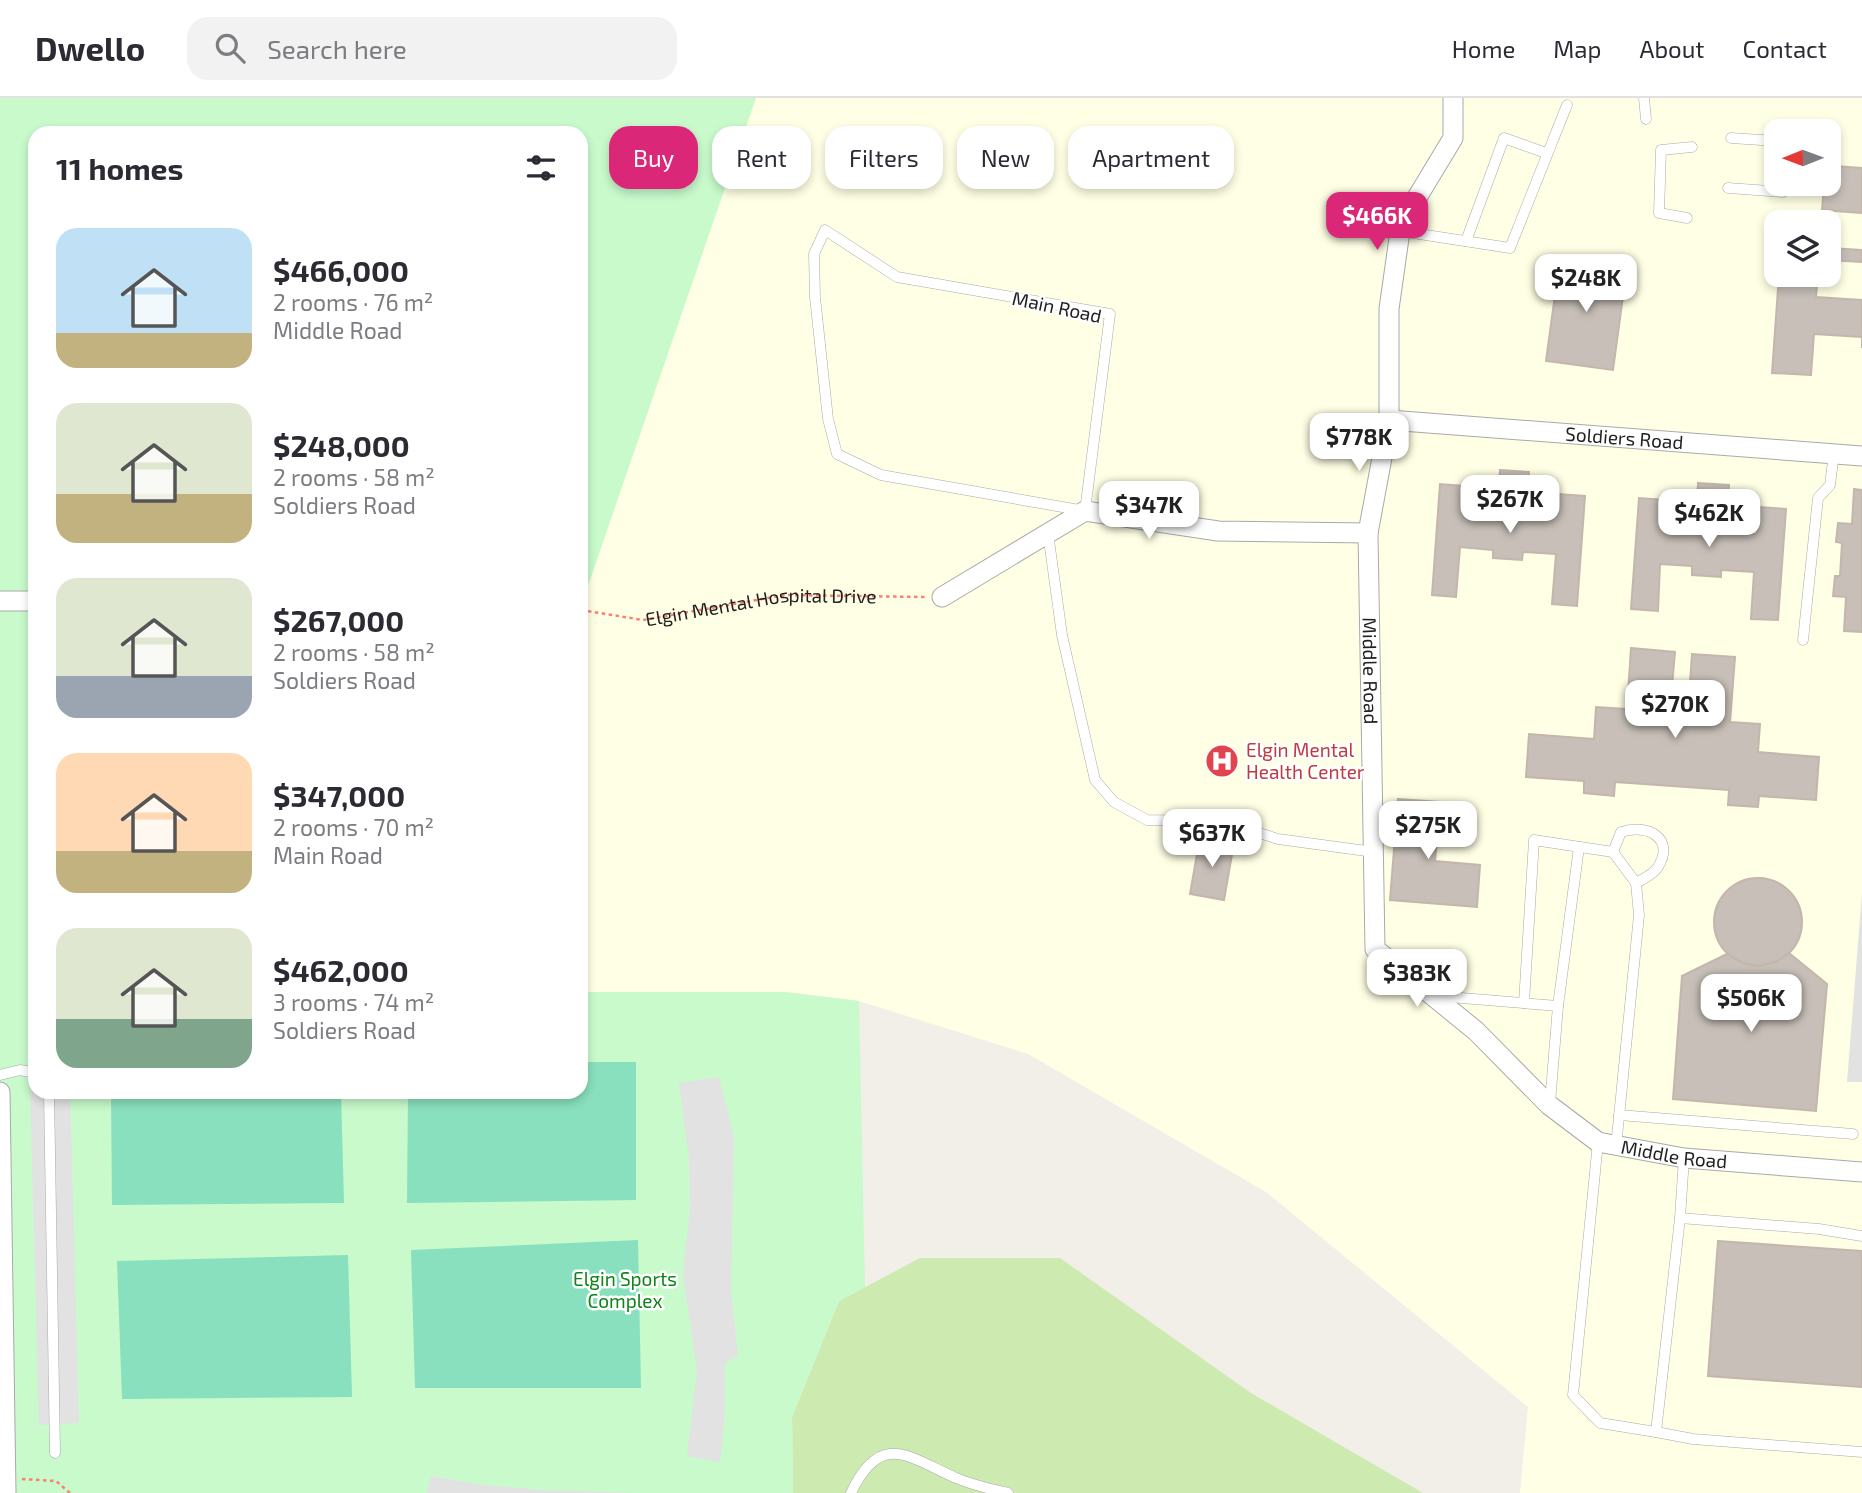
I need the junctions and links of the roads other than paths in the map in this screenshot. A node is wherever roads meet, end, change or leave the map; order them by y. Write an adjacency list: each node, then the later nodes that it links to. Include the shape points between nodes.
1 (1453, 98): 12 (street, Middle Road, via 1453,138)
2 (1644, 98): 4 (lane)
3 (1567, 105): 8 (lane)
4 (1646, 119)
5 (1731, 138): 6 (lane)
6 (1764, 140)
7 (1692, 147): 11 (lane, via 1661,150 1659,213)
8 (1546, 153): 13 (lane, via 1510,248); 13 (lane, via 1504,138)
9 (1728, 188): 10 (lane)
10 (1764, 191)
11 (1687, 218)
12 (1400, 231): 13 (lane); 14 (street, Middle Road, via 1389,309)
13 (1466, 241)
14 (1389, 420): 15 (street, Soldiers Road); 19 (street, Middle Road)
15 (1834, 453): 16 (street, Soldiers Road); 23 (lane, via 1830,485 1818,498)
16 (1862, 456)
17 (1085, 511): 17 (lane, Main Road, via 1110,314 897,277 825,230 814,254 815,297 828,419 837,454 881,475); 18 (street); 19 (street, via 1218,531)
18 (1048, 533): 20 (street); 25 (lane, via 1062,635 1095,780 1114,803 1147,820 1222,821 1278,839)
19 (1368, 533): 25 (street, Middle Road)
20 (942, 597)
21 (0, 601): 22 (street)
22 (28, 601)
23 (1803, 640)
24 (1579, 847): 26 (lane); 29 (lane, via 1534,840); 30 (lane)
25 (1374, 852): 28 (street, Middle Road, via 1376,949)
26 (1613, 852): 27 (lane); 27 (lane, via 1621,832 1629,829 1648,829 1659,838 1662,855 1658,869)
27 (1636, 883): 36 (lane, via 1639,915)
28 (1433, 996): 29 (lane); 35 (street, Middle Road, via 1476,1031)
29 (1524, 1003): 30 (lane)
30 (1559, 1006): 35 (lane)
31 (28, 1072): 32 (lane)
32 (0, 1074)
33 (0, 1092): 46 (street)
34 (49, 1099): 45 (lane)
35 (1549, 1105): 38 (street, Middle Road)
36 (1619, 1115): 37 (lane); 38 (lane)
37 (1853, 1134)
38 (1607, 1145): 39 (street, Middle Road); 43 (lane, via 1573,1395 1600,1423)
39 (1684, 1158): 40 (street, Middle Road); 41 (lane)
40 (1862, 1172)
41 (1679, 1218): 42 (lane, via 1819,1228); 43 (lane)
42 (1862, 1236)
43 (1656, 1432): 44 (lane)
44 (1862, 1452)
45 (55, 1453)
46 (6, 1486)
47 (851, 1493): 48 (lane, via 860,1474 898,1451 955,1478)
48 (1008, 1493)

